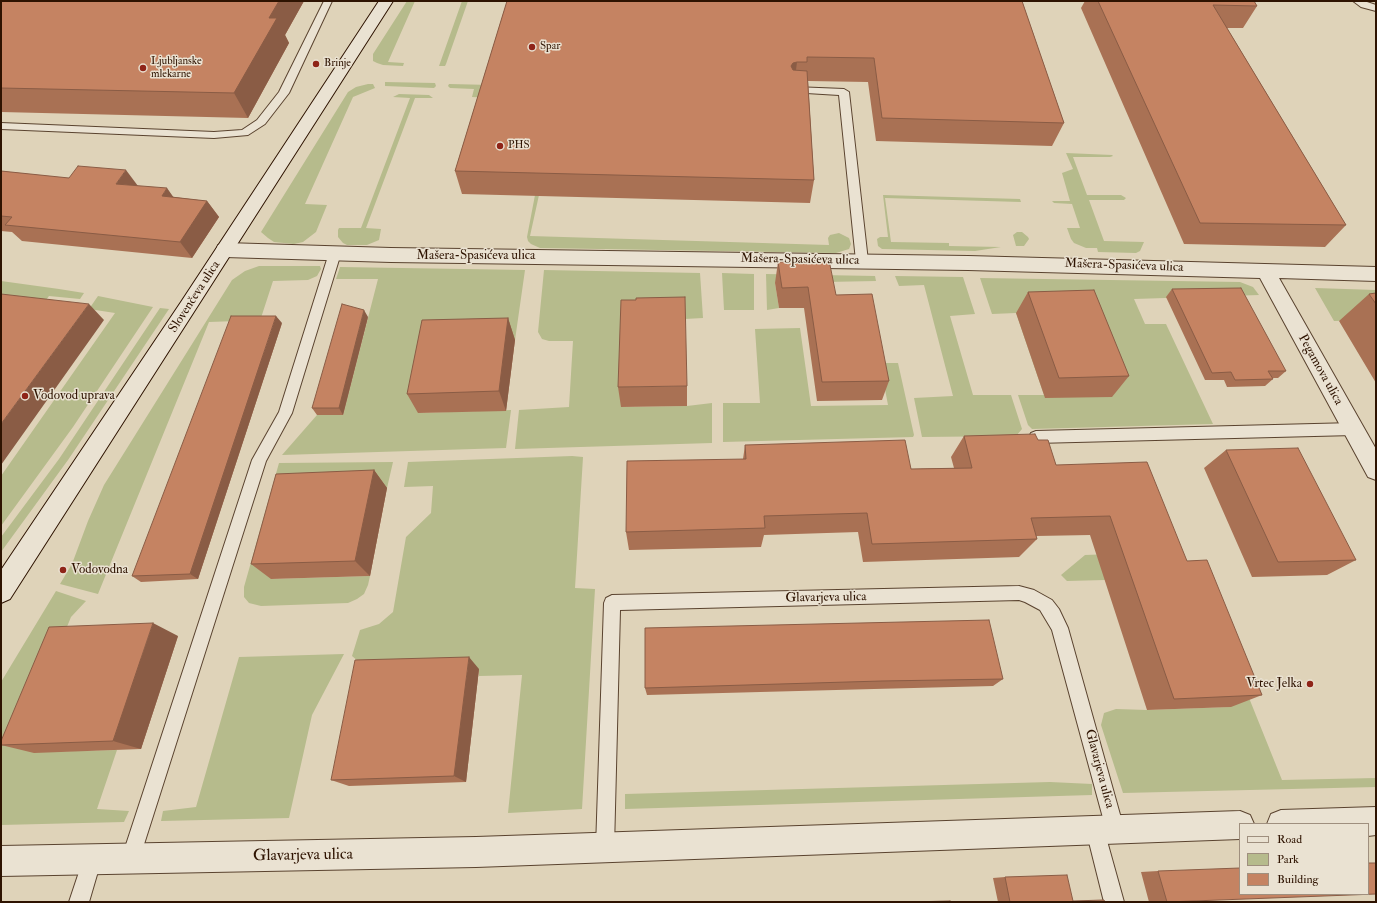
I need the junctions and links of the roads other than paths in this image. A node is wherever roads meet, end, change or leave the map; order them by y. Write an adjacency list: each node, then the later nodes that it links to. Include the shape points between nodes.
1 (328, 1): 6 (lane, via 284,92 261,122 244,133 214,135)
2 (386, 1): 7 (street, Slovenčeva ulica)
3 (1357, 1): 4 (lane)
4 (1376, 8)
5 (794, 90): 9 (lane, via 844,92)
6 (1, 126)
7 (225, 250): 8 (street, Mašera-Spasićeva ulica); 15 (street, Slovenčeva ulica)
8 (335, 253): 9 (street, Mašera-Spasićeva ulica); 22 (lane, via 285,413 258,460)
9 (862, 261): 10 (street, Mašera-Spasićeva ulica)
10 (1264, 270): 11 (street, Mašera-Spasićeva ulica); 12 (street, Pegamova ulica)
11 (1376, 274)
12 (1354, 429): 13 (lane); 14 (street, Pegamova ulica)
13 (1036, 437)
14 (1376, 470)
15 (1, 591)
16 (1376, 821): 17 (street)
17 (1313, 823)
18 (1239, 825): 19 (street, Glavarjeva ulica)
19 (1105, 830): 20 (street, Glavarjeva ulica); 20 (lane, Glavarjeva ulica, via 1060,628 1046,605 1028,596 1019,593 612,603); 25 (lane)
20 (605, 848): 22 (street, Glavarjeva ulica)
21 (92, 860): 22 (street, Glavarjeva ulica); 23 (street, Glavarjeva ulica); 24 (lane)
22 (130, 860)
23 (1, 862)
24 (78, 902)
25 (1114, 902)

